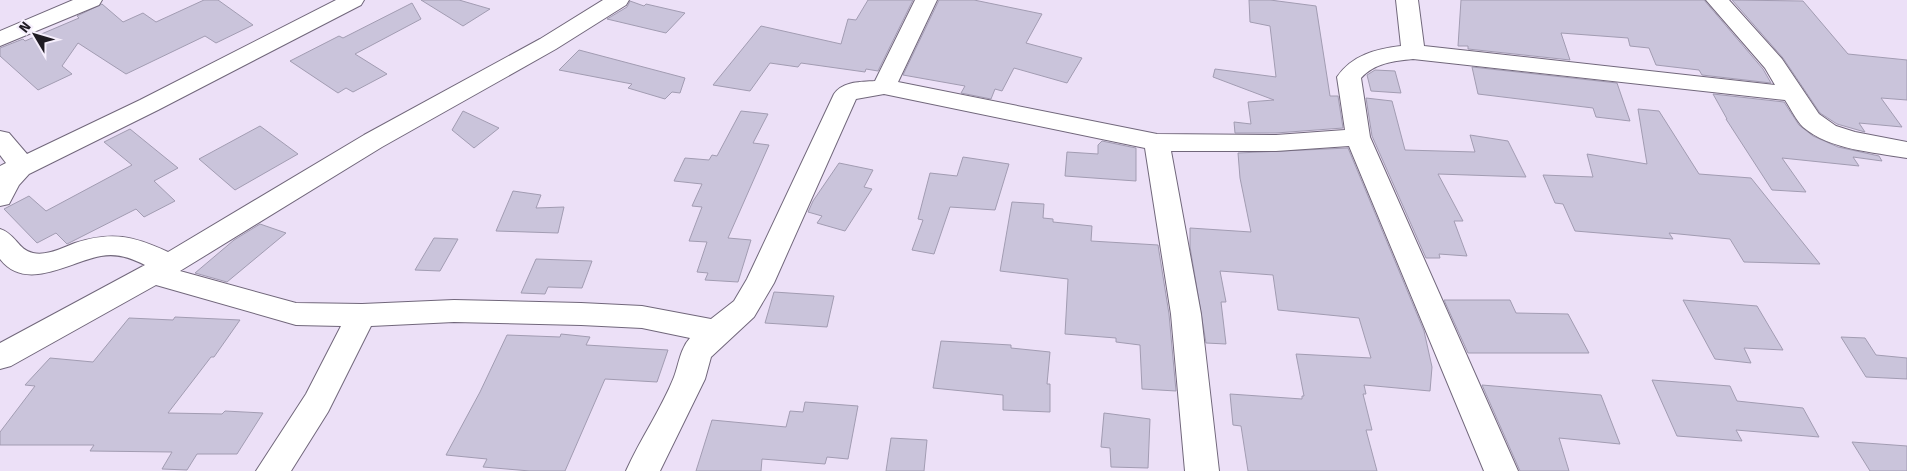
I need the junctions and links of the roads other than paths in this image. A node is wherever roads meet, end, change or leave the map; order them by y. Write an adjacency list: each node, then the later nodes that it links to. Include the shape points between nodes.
1 (90, 0): 7 (street)
2 (353, 0): 15 (street, via 149,106)
3 (618, 0): 19 (street, via 548,44 373,141)
4 (926, 0): 9 (street)
5 (1407, 0): 8 (street)
6 (1717, 0): 10 (street, via 1774,64)
7 (0, 39)
8 (1414, 52): 10 (street); 11 (street, via 1367,61 1349,77)
9 (884, 88): 13 (street); 21 (street, via 855,90 846,94 753,295 737,316)
10 (1794, 94): 14 (street, via 1810,120 1827,132)
11 (1358, 137): 13 (street, via 1276,143); 26 (street)
12 (0, 139): 15 (street)
13 (1157, 142): 25 (street, via 1186,314)
14 (1907, 150)
15 (22, 165): 16 (street); 17 (street)
16 (0, 177)
17 (0, 197)
18 (0, 239): 19 (street, via 24,263 42,266 100,246 117,245)
19 (162, 269): 20 (street, via 244,302 296,314); 22 (street)
20 (362, 315): 21 (street, via 454,311 581,314 642,317); 23 (street, via 316,403)
21 (716, 332): 24 (street, via 697,351 689,379)
22 (0, 357)
23 (273, 471)
24 (643, 471)
25 (1202, 471)
26 (1501, 471)

